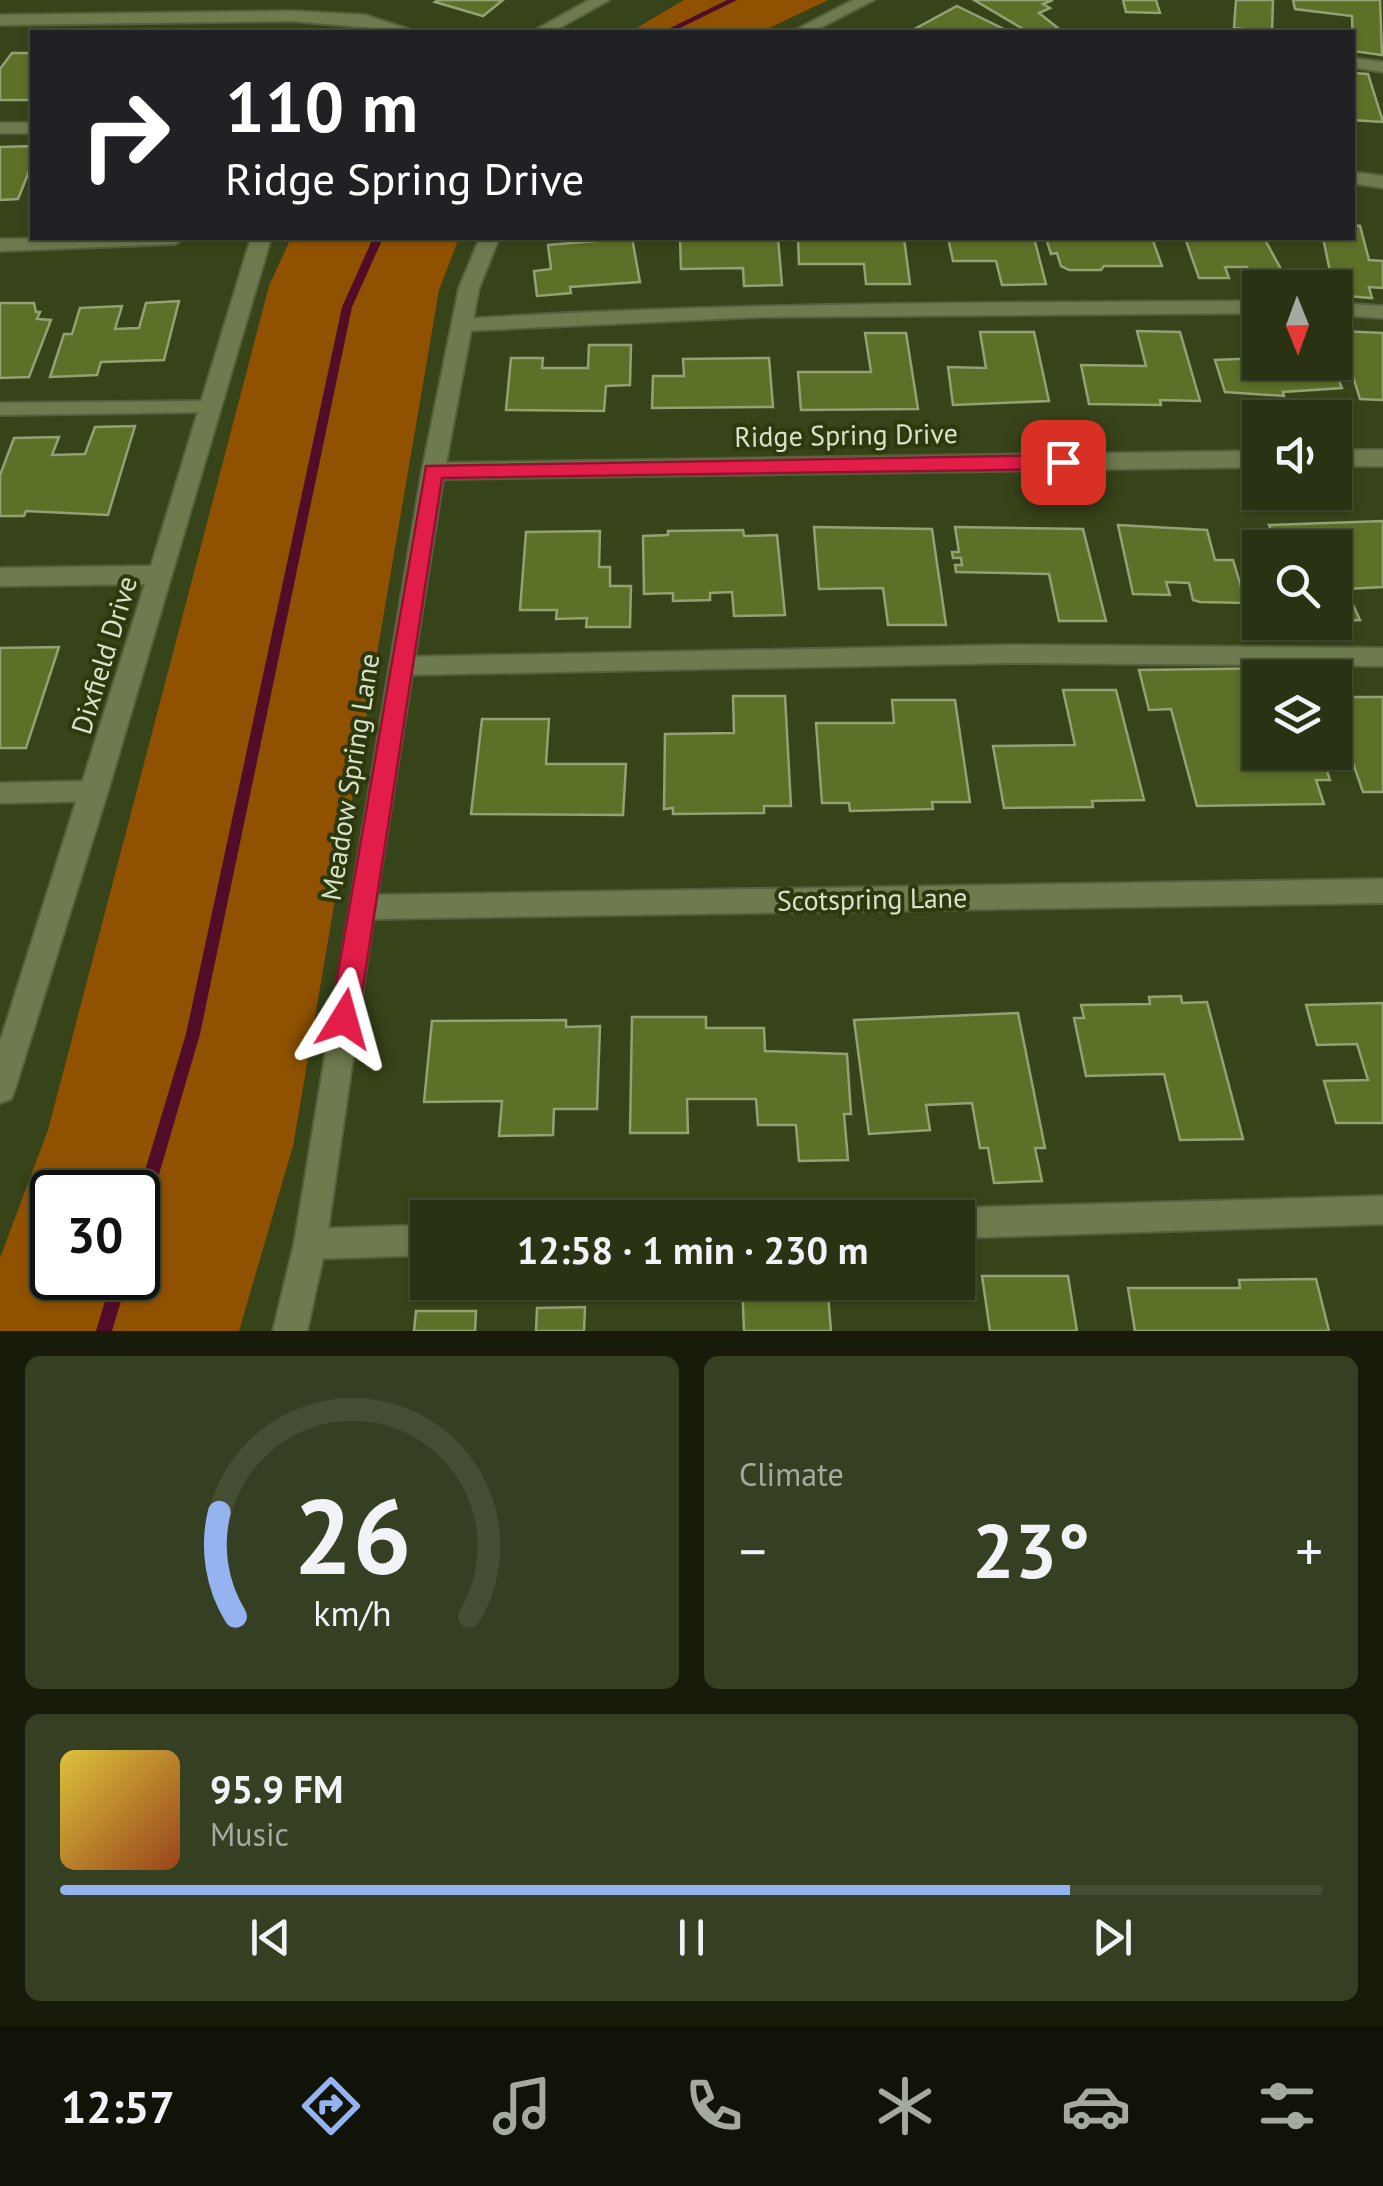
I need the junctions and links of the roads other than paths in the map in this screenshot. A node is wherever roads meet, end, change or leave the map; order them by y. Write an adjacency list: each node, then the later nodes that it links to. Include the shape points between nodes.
1 (601, 0): 5 (street)
2 (866, 0): 6 (street)
3 (0, 20): 4 (street, via 292,16 365,20)
4 (402, 30)
5 (544, 30)
6 (804, 30)
7 (1355, 62): 8 (lane)
8 (1383, 66)
9 (0, 128): 10 (lane)
10 (30, 128)
11 (1355, 177): 12 (street)
12 (1383, 182)
13 (126, 240): 16 (street)
14 (260, 240): 21 (street, Dixfield Drive)
15 (488, 240): 20 (street, Meadow Spring Lane)
16 (0, 245)
17 (1242, 307): 20 (lane, via 784,311)
18 (1352, 311): 19 (lane)
19 (1383, 312)
20 (462, 325): 26 (street, Meadow Spring Lane)
21 (207, 407): 22 (lane); 27 (street, Dixfield Drive)
22 (0, 409)
23 (1352, 458): 24 (street)
24 (1383, 458)
25 (1242, 459): 26 (street, Ridge Spring Drive)
26 (433, 471): 30 (street, Meadow Spring Lane)
27 (159, 574): 28 (street); 31 (street, Dixfield Drive)
28 (0, 577)
29 (1383, 657): 30 (lane, via 1011,654)
30 (401, 666): 34 (street, Meadow Spring Lane)
31 (95, 791): 32 (lane); 35 (street, Dixfield Drive)
32 (0, 793)
33 (1383, 892): 34 (street, Scotspring Lane)
34 (361, 907): 39 (street, Meadow Spring Lane)
35 (1, 1084)
36 (1383, 1210): 37 (lane)
37 (975, 1223)
38 (410, 1241): 39 (lane)
39 (310, 1244): 40 (street, Meadow Spring Lane)
40 (290, 1331)

